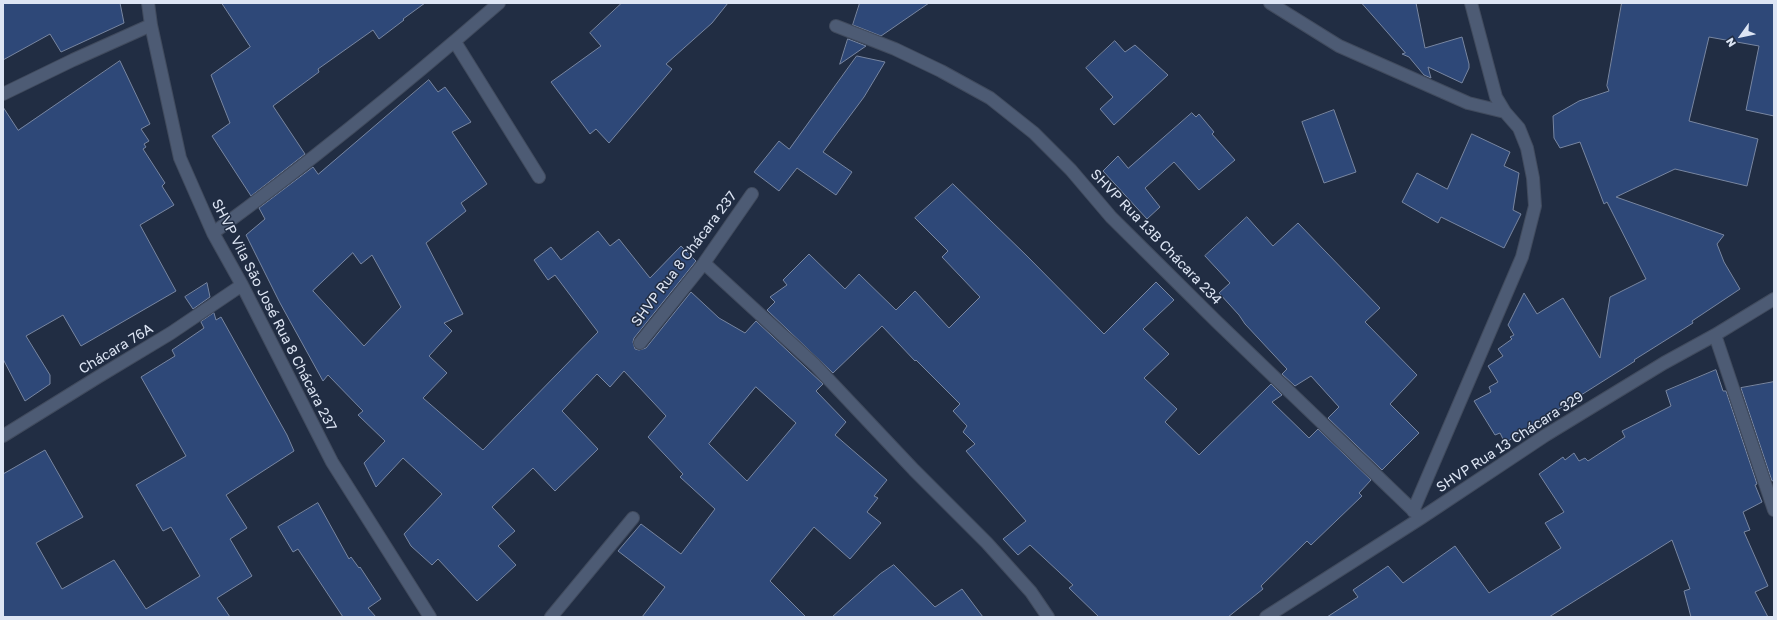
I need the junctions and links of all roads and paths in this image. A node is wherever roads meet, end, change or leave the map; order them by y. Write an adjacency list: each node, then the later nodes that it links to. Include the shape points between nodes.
1 (148, 3): 5 (street, SHVP Vila São José Rua 8 Chácara 237)
2 (499, 3): 7 (street)
3 (1270, 3): 9 (street, via 1339,46 1468,103)
4 (1471, 3): 9 (street, via 1496,97)
5 (151, 25): 8 (street); 12 (street, SHVP Vila São José Rua 8 Chácara 237, via 180,158)
6 (836, 26): 20 (street, SHVP Rua 13B Chácara 234, via 895,49 941,71 990,98 1034,133 1071,170 1116,222)
7 (455, 42): 10 (street); 12 (street, via 272,190)
8 (3, 94)
9 (1505, 112): 20 (street, via 1519,128 1527,148 1535,206 1522,257)
10 (539, 177)
11 (752, 194): 13 (street, SHVP Rua 8 Chácara 237)
12 (213, 233): 14 (street, SHVP Vila São José Rua 8 Chácara 237)
13 (704, 263): 17 (street, SHVP Rua 8 Chácara 237); 24 (street, via 815,365 987,543 1031,592)
14 (242, 285): 18 (street, Chácara 76A, via 171,333); 22 (street, SHVP Vila São José Rua 8 Chácara 237, via 332,462)
15 (1774, 299): 16 (street, SHVP Rua 13 Chácara 329)
16 (1715, 335): 19 (street); 20 (street, SHVP Rua 13 Chácara 329, via 1664,363)
17 (640, 343)
18 (3, 436)
19 (1774, 510)
20 (1417, 515): 25 (street, SHVP Rua 13 Chácara 329)
21 (633, 518): 23 (street)
22 (430, 617)
23 (551, 617)
24 (1048, 617)
25 (1266, 617)

